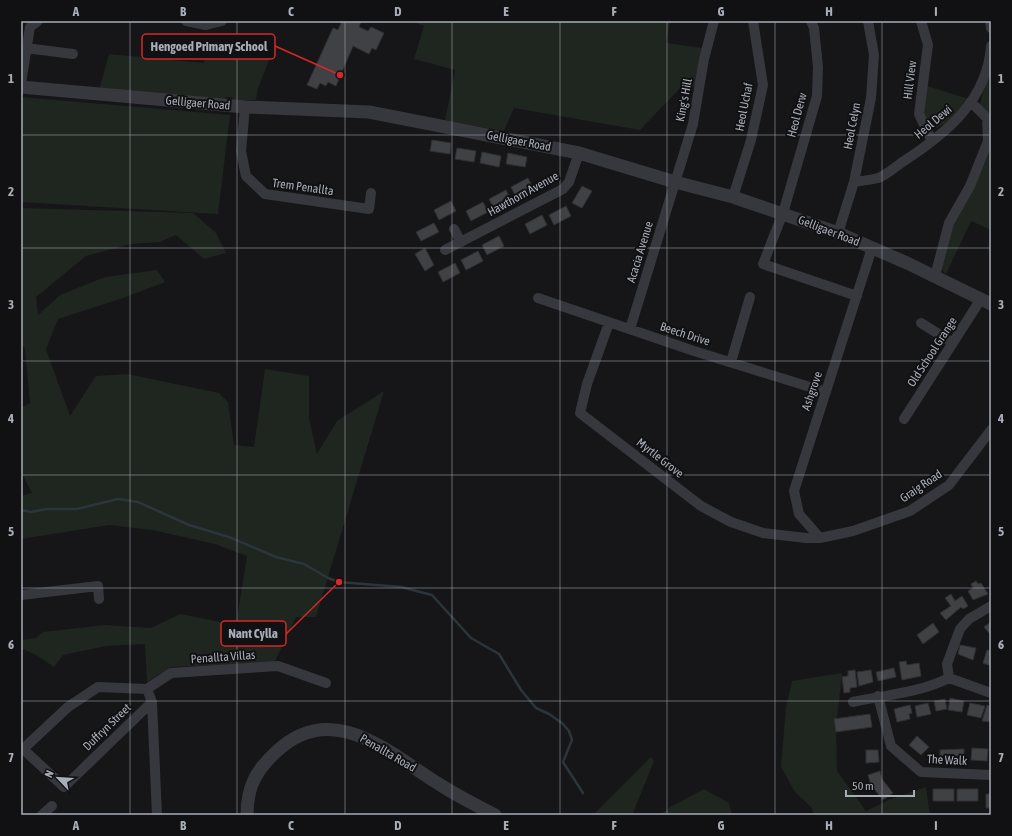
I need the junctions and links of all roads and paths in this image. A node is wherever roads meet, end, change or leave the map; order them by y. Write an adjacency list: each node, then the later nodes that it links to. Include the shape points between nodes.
1 (38, 21): 12 (street, via 30,27)
2 (186, 21): 3 (street, via 206,25)
3 (222, 21)
4 (714, 21): 20 (street, King's Hill, via 704,59 693,124)
5 (753, 21): 23 (street, Heol Uchaf, via 763,85 751,140)
6 (811, 21): 24 (street, Heol Derw, via 817,59 817,96)
7 (868, 21): 21 (street, Heol Celyn, via 874,55 871,98)
8 (921, 21): 18 (street, Hill View, via 928,45 919,114)
9 (990, 21): 10 (street)
10 (991, 28)
11 (991, 46): 16 (street, Heol Dewi, via 990,60 981,86)
12 (26, 48): 13 (street); 14 (street)
13 (73, 54)
14 (21, 83)
15 (21, 87): 17 (street, Gelligaer Road)
16 (971, 102): 18 (street, Heol Dewi, via 961,117); 30 (street, via 987,118 988,141 970,186 949,223)
17 (245, 107): 19 (street, Gelligaer Road, via 369,112); 22 (street, Trem Penallta, via 241,151 246,176 265,194 369,209)
18 (932, 141): 21 (street, Heol Dewi, via 880,177)
19 (579, 153): 20 (street, Gelligaer Road); 27 (street, Hawthorn Avenue, via 569,182 563,189)
20 (675, 182): 23 (street, Gelligaer Road); 37 (street, Acacia Avenue)
21 (854, 182): 26 (street, Heol Celyn)
22 (371, 194)
23 (732, 197): 24 (street, Gelligaer Road)
24 (783, 213): 26 (street, Gelligaer Road); 31 (street, Heol Derw, via 764,264)
25 (454, 229): 27 (street)
26 (838, 233): 28 (street, Gelligaer Road)
27 (461, 242): 29 (street, Hawthorn Avenue)
28 (872, 248): 30 (street, Gelligaer Road); 31 (street, Ashgrove)
29 (445, 250)
30 (935, 276): 34 (street, Gelligaer Road)
31 (857, 296): 40 (street, Ashgrove)
32 (750, 297): 39 (street)
33 (538, 298): 35 (street, Beech Drive)
34 (986, 302): 38 (street, Old School Grange)
35 (609, 323): 37 (street, Beech Drive); 43 (street, Myrtle Grove, via 587,384 580,413 701,506 731,522 763,533)
36 (921, 323): 38 (street)
37 (630, 330): 39 (street, Beech Drive)
38 (953, 343): 41 (street, Old School Grange)
39 (731, 362): 40 (street, Beech Drive)
40 (826, 392): 43 (street, Ashgrove, via 794,491 799,514)
41 (904, 419)
42 (991, 430): 43 (street, Graig Road, via 949,486 910,511 853,531)
43 (820, 538)
44 (21, 595): 45 (street, via 98,586)
45 (99, 599)
46 (991, 606): 47 (street, via 969,619 960,629 947,664)
47 (950, 678): 50 (street); 51 (street, via 933,686)
48 (326, 683): 49 (street, Penallta Villas, via 278,666 172,673)
49 (147, 689): 52 (street); 52 (street, Duffryn Street, via 98,687 68,707 23,749 64,787)
50 (991, 693)
51 (878, 696): 53 (street); 54 (street, The Walk, via 891,746 921,772)
52 (152, 702): 57 (street)
53 (853, 702)
54 (991, 775)
55 (52, 806): 56 (street)
56 (42, 815)
57 (157, 815)
58 (247, 815): 59 (street, Penallta Road, via 249,790 262,766 288,742 322,729 364,737 440,785)
59 (495, 815)

